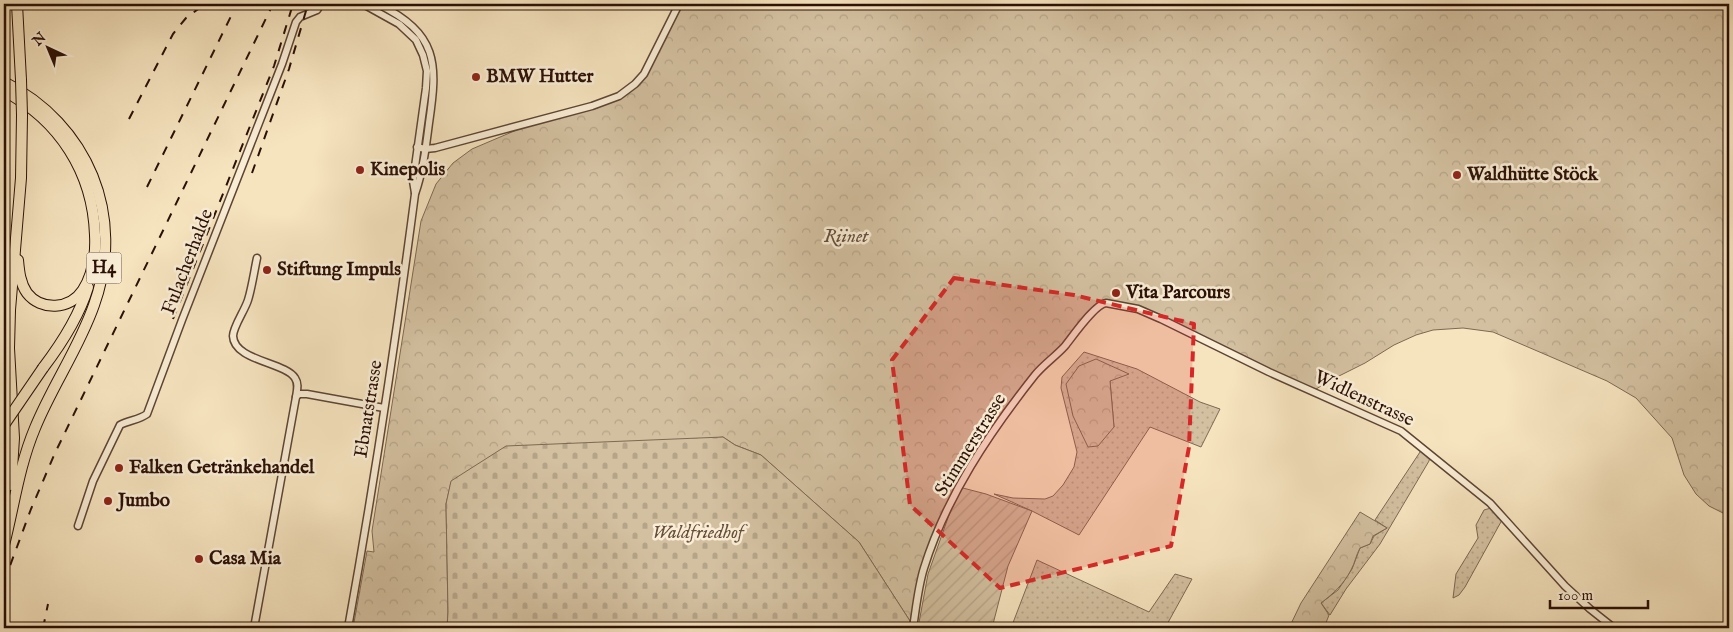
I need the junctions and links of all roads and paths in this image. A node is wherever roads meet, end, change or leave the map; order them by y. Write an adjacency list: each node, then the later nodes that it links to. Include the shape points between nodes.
1 (10, 4): 7 (highway)
2 (17, 4): 7 (highway)
3 (321, 4): 26 (street, Fulacherhalde, via 317,10 296,22 148,414 120,425 93,481)
4 (363, 4): 11 (street, Ebnatstrasse, via 399,24 416,40 423,55 427,71 426,88)
5 (378, 4): 12 (street, Ebnatstrasse, via 397,13 416,28 431,52 434,89)
6 (679, 4): 12 (street, via 644,74 618,96 592,106)
7 (18, 78): 10 (highway)
8 (4, 82): 28 (highway, H4, via 46,109 78,147 100,197 106,244 102,276 91,314 40,415 26,451)
9 (4, 91): 18 (highway, H4, via 46,120 65,142 79,167 93,212)
10 (19, 113): 16 (highway, via 21,178); 19 (highway)
11 (417, 147): 12 (street); 15 (street, Ebnatstrasse, via 413,181)
12 (425, 149): 15 (street, Ebnatstrasse)
13 (4, 155): 14 (main road)
14 (4, 182)
15 (415, 194): 23 (street, Ebnatstrasse)
16 (16, 235): 18 (highway, H4, via 21,281 28,294 40,303 56,306 74,300 83,290); 27 (highway, via 9,329 14,457)
17 (257, 258): 22 (street, via 248,299 233,335 242,350 295,377 298,384)
18 (92, 269): 24 (highway, H4, bridge, via 87,293 68,333)
19 (4, 288)
20 (1103, 303): 31 (street, Stimmerstrasse, via 1036,374 990,436 959,487 941,522 923,570); 32 (street, Widlenstrasse, via 1138,310 1161,319 1269,372 1401,430 1490,503 1565,586)
21 (4, 380): 25 (highway)
22 (296, 397): 23 (street, via 307,394); 29 (street)
23 (384, 408): 30 (street, Ebnatstrasse)
24 (4, 425)
25 (4, 477)
26 (78, 526)
27 (4, 528)
28 (4, 545)
29 (254, 628)
30 (348, 628)
31 (913, 628)
32 (1614, 628)

